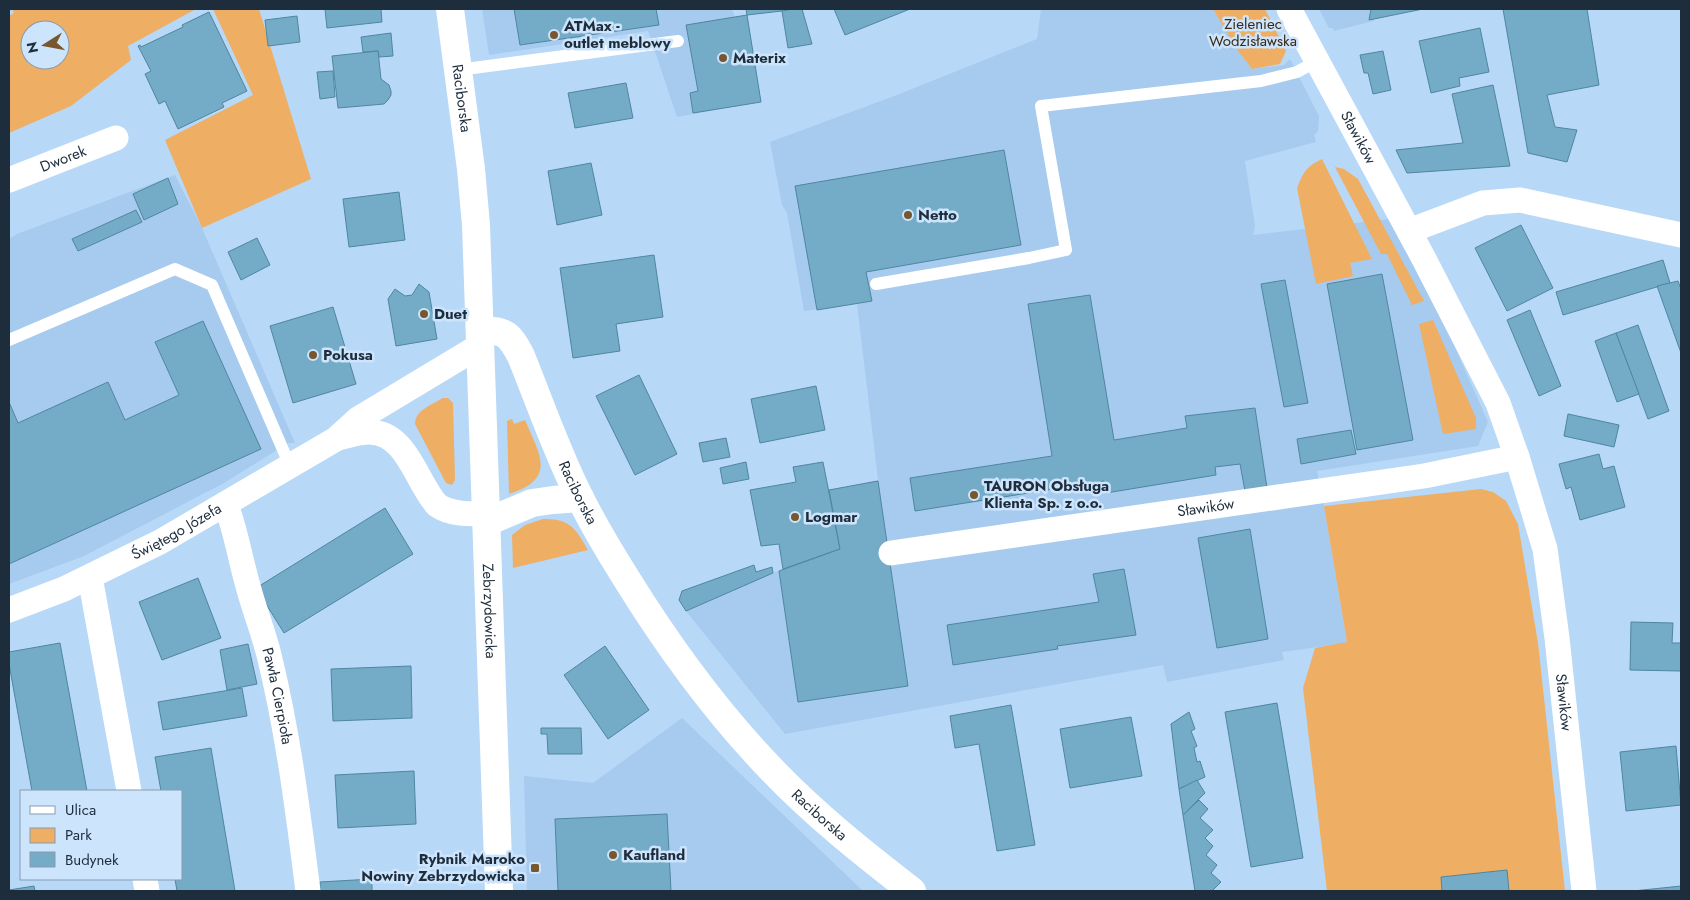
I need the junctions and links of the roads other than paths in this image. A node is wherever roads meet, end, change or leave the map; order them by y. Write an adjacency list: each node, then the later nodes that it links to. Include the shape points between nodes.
1 (450, 9): 5 (street, Raciborska)
2 (1289, 9): 4 (street, Sławików)
3 (678, 41): 5 (lane)
4 (1317, 61): 8 (street, Sławików); 10 (lane, via 1297,72 1261,81 1041,106 1066,250)
5 (458, 70): 11 (street, Raciborska, via 476,225)
6 (116, 138): 7 (street, Dworek)
7 (9, 180)
8 (1409, 231): 9 (street, via 1483,203 1520,200); 14 (street, Sławików, via 1498,403)
9 (1681, 235)
10 (876, 284)
11 (481, 338): 13 (street, Świętego Józefa, via 358,419); 16 (street, Raciborska, via 500,331 516,346 554,443); 18 (street, Zebrzydowicka)
12 (9, 340): 15 (lane, via 175,269 212,285)
13 (336, 439): 15 (street, Świętego Józefa); 18 (street, Świętego Józefa, via 369,432 394,440 437,505)
14 (1517, 457): 19 (street, Sławików, via 1424,476); 26 (street, Sławików, via 1545,549)
15 (290, 466): 17 (street, Świętego Józefa)
16 (580, 498): 18 (street, via 532,503); 25 (street, Raciborska, via 613,558 687,669 767,765 842,835)
17 (226, 505): 20 (street, Świętego Józefa); 23 (street, Pawła Cierpioła, via 269,653 286,734)
18 (487, 518): 24 (street, Zebrzydowicka)
19 (891, 553)
20 (90, 577): 21 (street, Świętego Józefa); 22 (street)
21 (9, 610)
22 (130, 790)
23 (308, 891)
24 (500, 891)
25 (912, 891)
26 (1584, 891)

